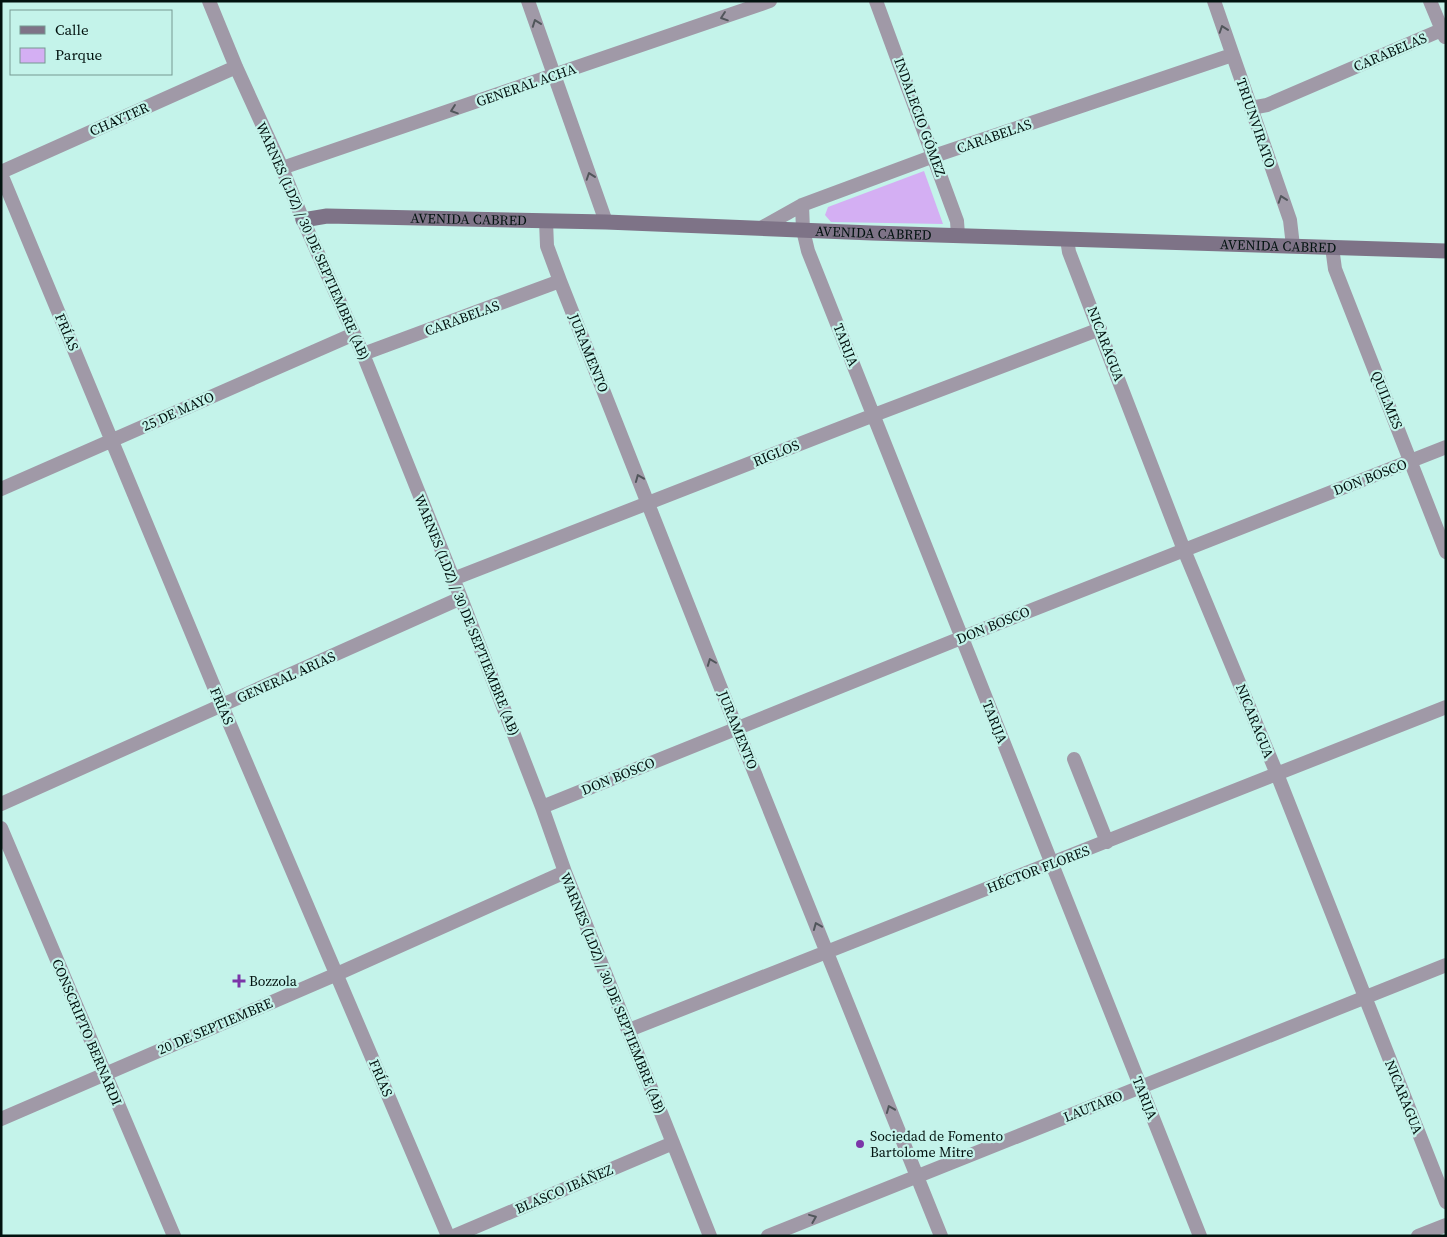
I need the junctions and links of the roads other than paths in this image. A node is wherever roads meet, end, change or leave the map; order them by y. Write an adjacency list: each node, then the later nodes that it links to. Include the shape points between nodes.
1 (528, 1): 10 (street, one-way to 1)
2 (770, 1): 10 (street, GENERAL ACHA, one-way to 10)
3 (876, 1): 12 (street, INDALECIO GÓMEZ)
4 (1214, 1): 8 (street, TRIUNVIRATO, one-way to 4)
5 (1430, 1): 7 (street)
6 (212, 2): 9 (street, WARNES (LDZ) / 30 DE SEPTIEMBRE (AB))
7 (1445, 32): 11 (street, CARABELAS, via 1267,106)
8 (1232, 55): 11 (street, TRIUNVIRATO); 12 (street, CARABELAS)
9 (236, 67): 13 (street, WARNES (LDZ) / 30 DE SEPTIEMBRE (AB)); 14 (street, CHAYTER)
10 (555, 75): 13 (street, GENERAL ACHA, one-way to 13); 18 (street, one-way to 10)
11 (1251, 108): 23 (street, TRIUNVIRATO, one-way to 11, via 1290,220)
12 (934, 156): 15 (street, CARABELAS); 21 (street, INDALECIO GÓMEZ, via 957,221)
13 (282, 168): 16 (street, WARNES (LDZ) / 30 DE SEPTIEMBRE (AB))
14 (1, 173): 31 (street, FRÍAS)
15 (802, 205): 19 (street, CARABELAS); 20 (street, TARIJA)
16 (303, 220): 17 (street, AVENIDA CABRED, via 327,216); 28 (street, WARNES (LDZ) / 30 DE SEPTIEMBRE (AB))
17 (546, 221): 18 (street, AVENIDA CABRED); 26 (street, JURAMENTO, via 547,246)
18 (606, 222): 19 (street, AVENIDA CABRED)
19 (761, 228): 20 (street, AVENIDA CABRED)
20 (803, 230): 21 (street, AVENIDA CABRED); 30 (street, TARIJA, via 808,251)
21 (958, 235): 22 (street, AVENIDA CABRED)
22 (1067, 239): 23 (street, AVENIDA CABRED); 27 (street, NICARAGUA, via 1069,252)
23 (1292, 246): 24 (street, AVENIDA CABRED)
24 (1332, 247): 25 (street, AVENIDA CABRED); 33 (street, QUILMES, via 1335,269)
25 (1446, 251)
26 (560, 281): 29 (street, CARABELAS); 35 (street, JURAMENTO, one-way to 26)
27 (1100, 329): 30 (street, RIGLOS); 36 (street, NICARAGUA)
28 (354, 334): 29 (street, WARNES (LDZ) / 30 DE SEPTIEMBRE (AB)); 31 (street, 25 DE MAYO)
29 (363, 354): 38 (street, WARNES (LDZ) / 30 DE SEPTIEMBRE (AB))
30 (874, 415): 35 (street, RIGLOS); 40 (street, TARIJA)
31 (112, 440): 34 (street, 25 DE MAYO); 41 (street, FRÍAS)
32 (1446, 447): 33 (street, DON BOSCO)
33 (1411, 461): 36 (street, DON BOSCO); 37 (street, QUILMES)
34 (1, 489)
35 (649, 503): 38 (street, RIGLOS); 43 (street, JURAMENTO, one-way to 35)
36 (1184, 550): 40 (street, DON BOSCO); 45 (street, NICARAGUA)
37 (1446, 552)
38 (453, 579): 39 (street, WARNES (LDZ) / 30 DE SEPTIEMBRE (AB))
39 (461, 598): 41 (street, GENERAL ARIAS); 47 (street, WARNES (LDZ) / 30 DE SEPTIEMBRE (AB))
40 (961, 638): 43 (street, DON BOSCO); 50 (street, TARIJA)
41 (222, 706): 46 (street, GENERAL ARIAS); 54 (street, FRÍAS)
42 (1446, 707): 45 (street, HÉCTOR FLORES)
43 (737, 728): 47 (street, DON BOSCO); 52 (street, JURAMENTO, one-way to 43)
44 (1074, 759): 49 (street)
45 (1277, 774): 49 (street, HÉCTOR FLORES); 55 (street, NICARAGUA)
46 (1, 804)
47 (542, 807): 51 (street, WARNES (LDZ) / 30 DE SEPTIEMBRE (AB))
48 (1, 828): 57 (street, CONSCRIPTO BERNARDI)
49 (1106, 842): 50 (street, HÉCTOR FLORES)
50 (1052, 863): 52 (street, HÉCTOR FLORES); 58 (street, TARIJA)
51 (565, 872): 54 (street, 20 DE SEPTIEMBRE); 56 (street, WARNES (LDZ) / 30 DE SEPTIEMBRE (AB))
52 (827, 951): 56 (street, HÉCTOR FLORES); 61 (street, JURAMENTO, one-way to 52)
53 (1446, 965): 55 (street, LAUTARO)
54 (337, 974): 57 (street, 20 DE SEPTIEMBRE); 65 (street, FRÍAS)
55 (1364, 997): 58 (street, LAUTARO); 62 (street, NICARAGUA)
56 (629, 1030): 60 (street, WARNES (LDZ) / 30 DE SEPTIEMBRE (AB))
57 (104, 1073): 59 (street, 20 DE SEPTIEMBRE); 64 (street, CONSCRIPTO BERNARDI)
58 (1141, 1087): 61 (street, LAUTARO); 70 (street, TARIJA)
59 (1, 1119)
60 (673, 1143): 66 (street, BLASCO IBÁÑEZ); 67 (street, WARNES (LDZ) / 30 DE SEPTIEMBRE (AB))
61 (917, 1176): 68 (street, LAUTARO, one-way to 61); 69 (street, JURAMENTO)
62 (1446, 1202)
63 (1446, 1225): 71 (street)
64 (174, 1236)
65 (448, 1236)
66 (454, 1236)
67 (710, 1236)
68 (768, 1236)
69 (941, 1236)
70 (1200, 1236)
71 (1418, 1236)

